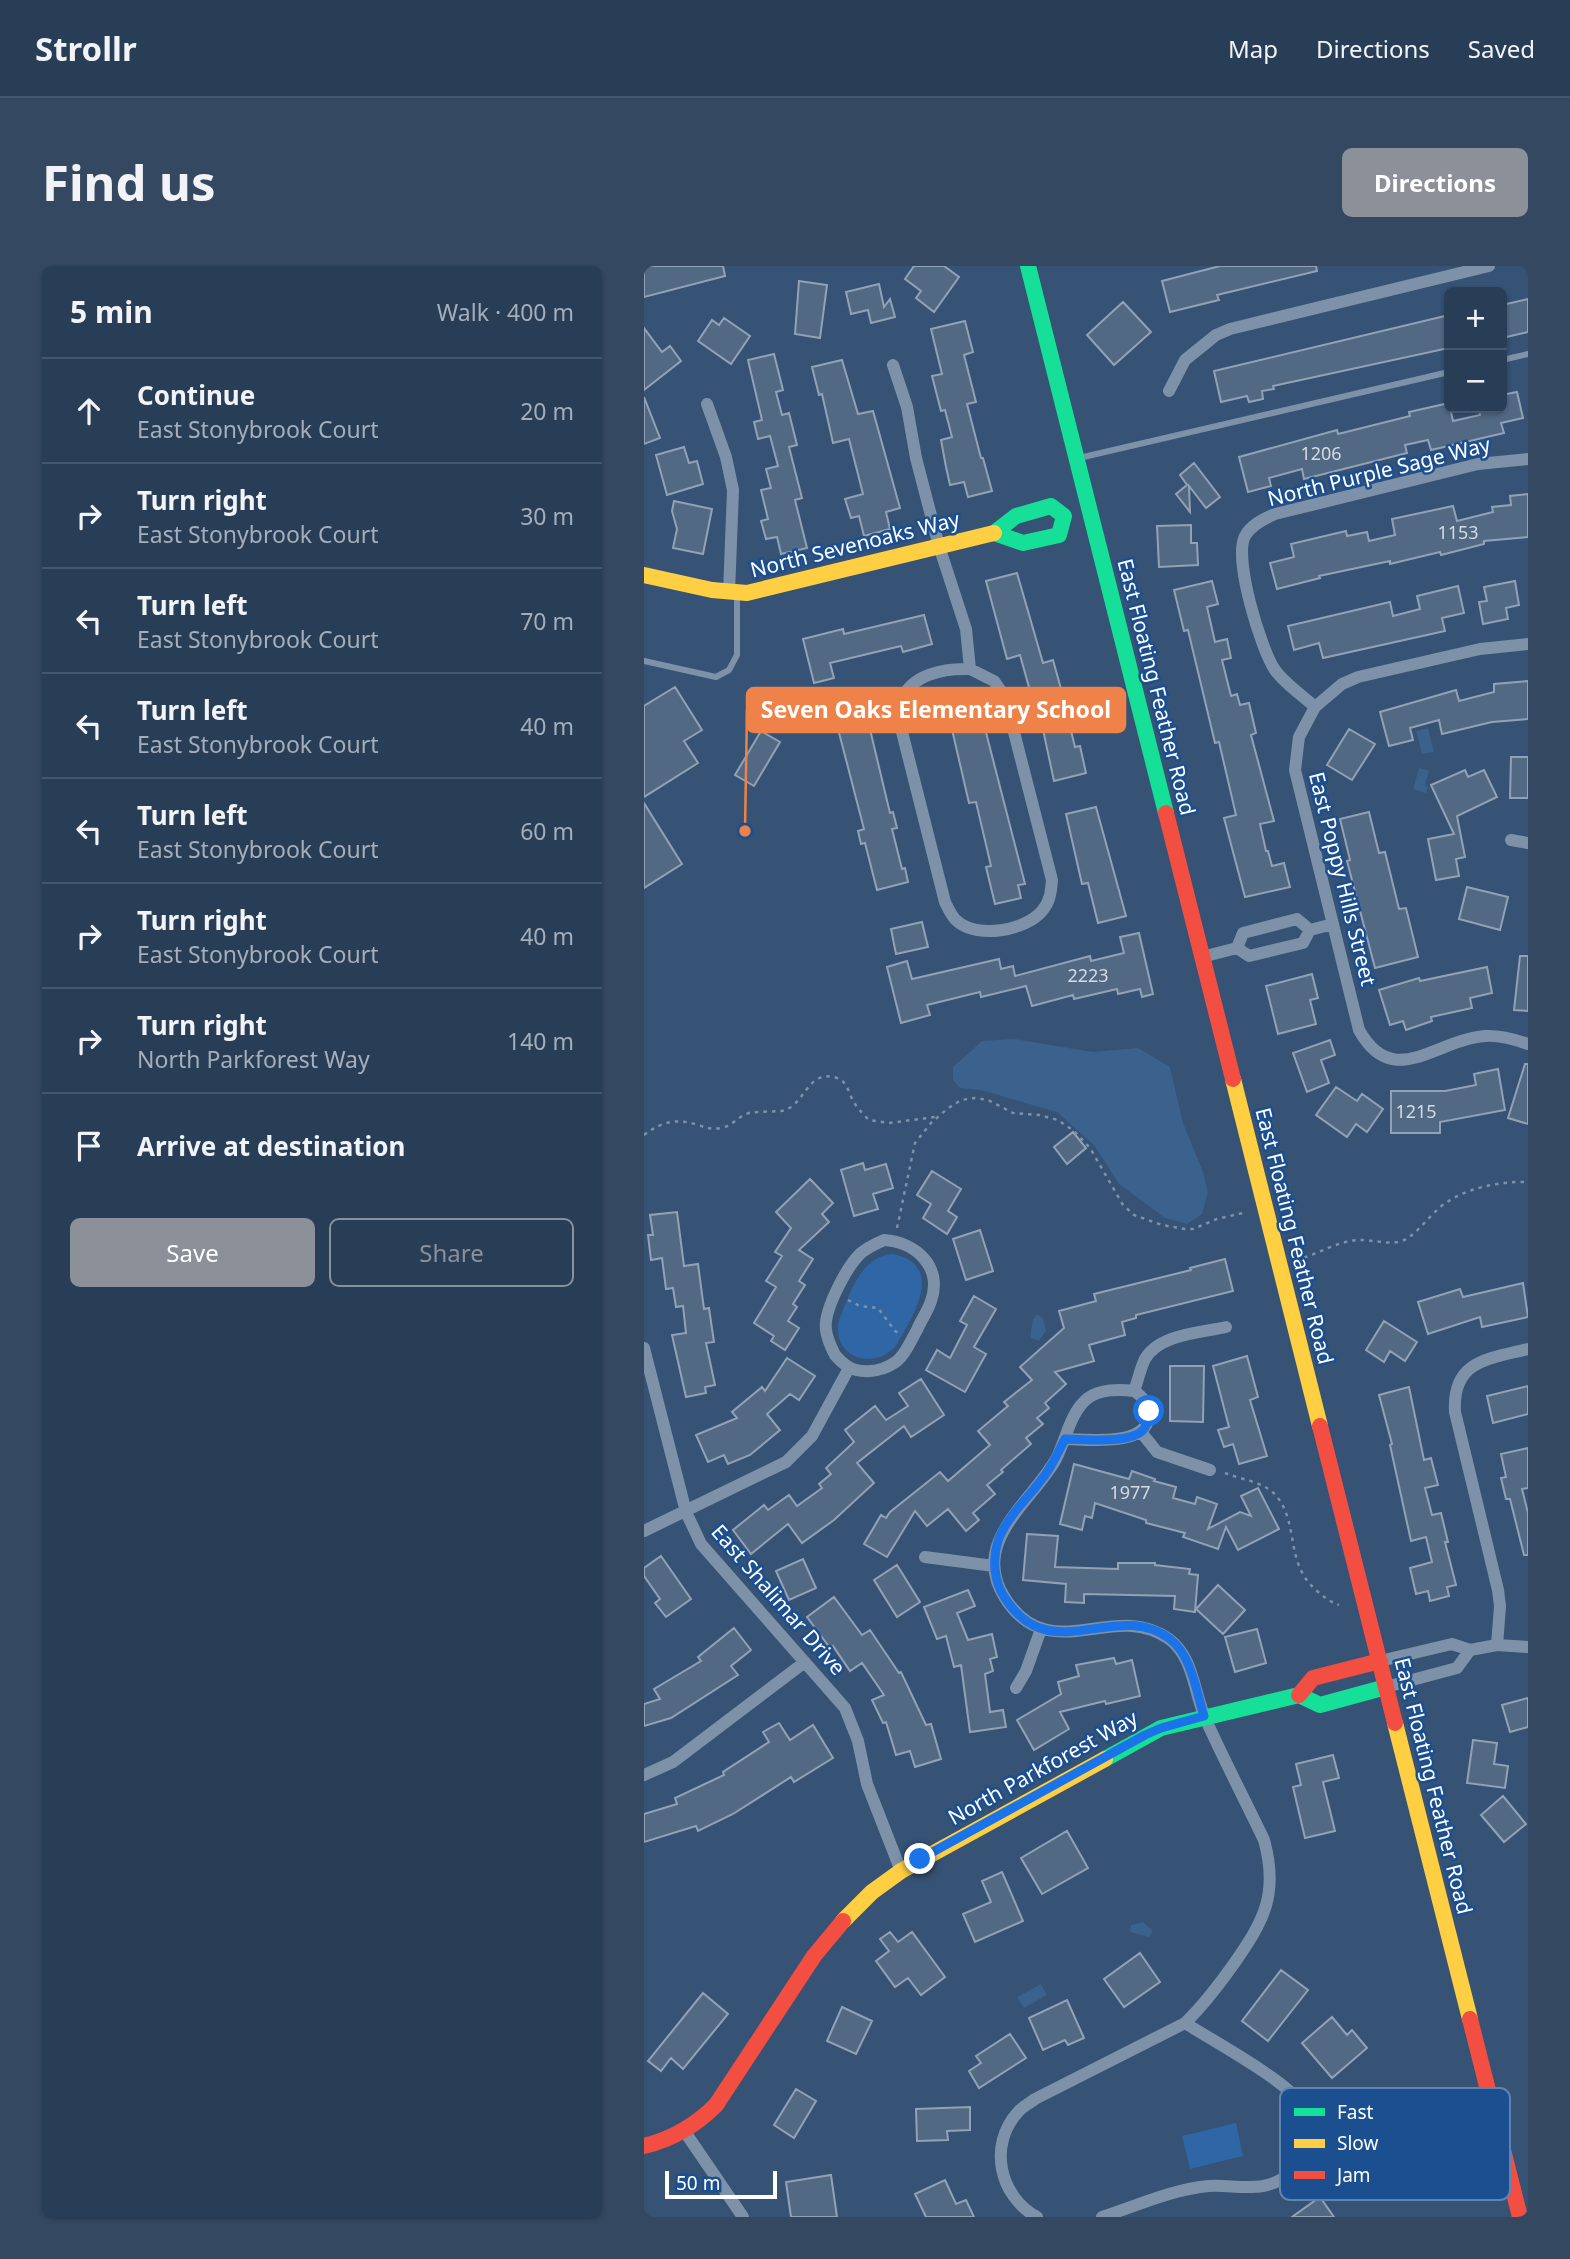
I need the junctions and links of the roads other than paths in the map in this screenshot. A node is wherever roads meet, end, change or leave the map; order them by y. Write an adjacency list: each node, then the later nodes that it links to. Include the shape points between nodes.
1 (1028, 266): 9 (main road, East Floating Feather Road)
2 (1489, 266): 7 (street, via 1230,329 1185,360)
3 (1528, 354): 4 (lane)
4 (1507, 359)
5 (893, 365): 14 (street)
6 (1444, 373): 9 (lane)
7 (1169, 391)
8 (707, 404): 16 (street, via 733,490)
9 (1077, 458): 11 (main road, East Floating Feather Road)
10 (1528, 459): 20 (street, North Purple Sage Way, via 1478,464 1275,514 1245,536 1242,565 1267,658)
11 (1090, 509): 12 (main road, North Sevenoaks Way); 26 (main road, East Floating Feather Road)
12 (1063, 516): 13 (main road, North Sevenoaks Way, via 1051,506 1016,516); 13 (main road, North Sevenoaks Way, via 1059,535 1023,543)
13 (994, 533): 14 (main road, North Sevenoaks Way)
14 (939, 546): 16 (main road, North Sevenoaks Way, via 764,590); 19 (street, via 966,629)
15 (644, 575): 16 (main road, North Sevenoaks Way)
16 (733, 593): 18 (lane, via 737,655 729,670 716,677)
17 (1528, 644): 20 (street, via 1480,649 1358,677 1334,689)
18 (644, 661)
19 (971, 669): 19 (street, via 993,681 1005,697 1052,880 1050,898 1041,912 1024,924 993,932 974,931 956,920 945,902 900,724 900,704 909,687 922,677 953,668)
20 (1315, 707): 23 (street, East Poppy Hills Street, via 1299,737 1295,770)
21 (1511, 840): 22 (street)
22 (1528, 843)
23 (1333, 924): 24 (street); 27 (street, East Poppy Hills Street, via 1359,1030 1368,1047 1379,1055 1411,1059 1485,1036)
24 (1310, 930): 25 (street, via 1303,943 1249,956); 25 (street, via 1297,919 1243,933)
25 (1237, 948): 26 (street)
26 (1202, 957): 44 (main road, East Floating Feather Road)
27 (1528, 1044)
28 (1226, 1327): 32 (street, via 1155,1347 1145,1359)
29 (644, 1348): 36 (street, East Shalimar Drive)
30 (1528, 1349): 41 (street, via 1471,1366 1454,1395 1498,1590)
31 (849, 1368): 31 (street, via 864,1372 886,1368 907,1350 931,1300 934,1283 930,1266 911,1247 895,1241 870,1245 853,1262 827,1312 830,1346); 36 (street, via 800,1450 770,1471)
32 (1134, 1391): 33 (street, via 1149,1411); 34 (street, via 1103,1391 1090,1397 1078,1408)
33 (1141, 1432): 34 (street, via 1127,1438); 35 (street, via 1157,1452)
34 (1065, 1439): 39 (street, via 1047,1473 1003,1528)
35 (1210, 1470)
36 (686, 1512): 37 (street); 45 (street, East Shalimar Drive, via 701,1544)
37 (644, 1531)
38 (925, 1557): 39 (street)
39 (994, 1566): 40 (street, via 1013,1609)
40 (1041, 1629): 47 (street); 49 (street, via 1061,1633 1126,1625 1154,1630 1185,1656)
41 (1497, 1645): 42 (street); 43 (street)
42 (1528, 1647)
43 (1470, 1650): 44 (street, via 1452,1644); 46 (street, via 1457,1668)
44 (1380, 1661): 46 (main road, East Floating Feather Road); 48 (main road, North Parkforest Way, via 1313,1678)
45 (805, 1662): 50 (street, via 673,1762); 51 (street, East Shalimar Drive, via 834,1694 852,1724 867,1784)
46 (1386, 1687): 48 (main road, North Parkforest Way, via 1320,1704); 54 (main road, East Floating Feather Road)
47 (1016, 1688)
48 (1299, 1695): 49 (main road, North Parkforest Way)
49 (1204, 1716): 51 (main road, North Parkforest Way, via 1145,1735); 52 (street, via 1264,1840 1271,1885 1255,1933 1211,1996)
50 (644, 1775)
51 (901, 1871): 55 (main road, North Parkforest Way, via 835,1929 724,2096)
52 (1185, 2023): 53 (street); 60 (street, via 1018,2112 1005,2132 1000,2154 1003,2176 1012,2196)
53 (1287, 2088)
54 (1487, 2088)
55 (685, 2132): 56 (main road, North Parkforest Way); 59 (street)
56 (644, 2146)
57 (1280, 2180): 61 (street, via 1261,2186 1189,2189)
58 (1510, 2181): 62 (main road, East Floating Feather Road)
59 (743, 2217)
60 (1037, 2217)
61 (1102, 2217)
62 (1520, 2217)

